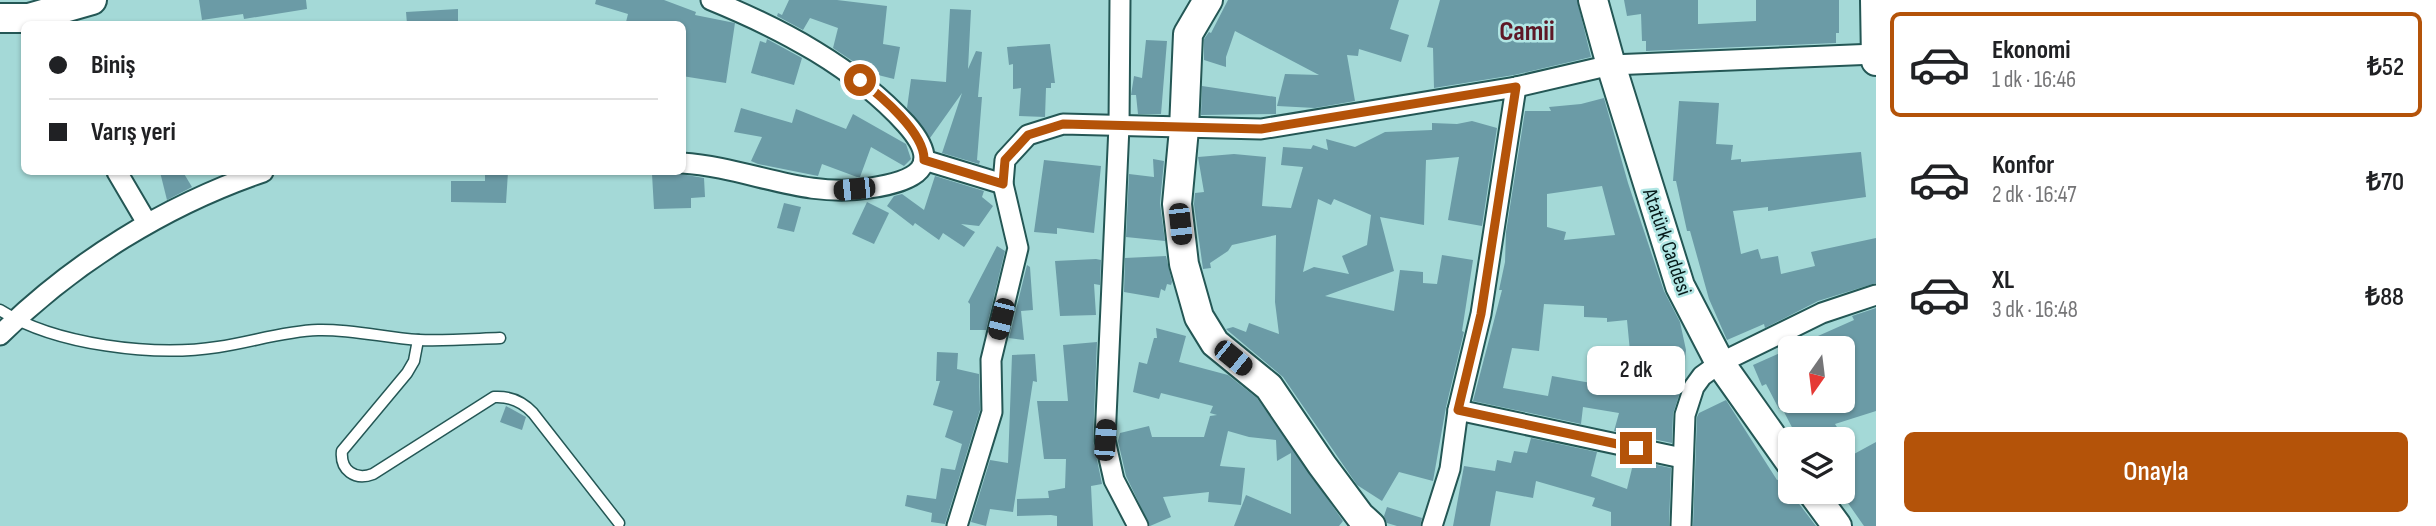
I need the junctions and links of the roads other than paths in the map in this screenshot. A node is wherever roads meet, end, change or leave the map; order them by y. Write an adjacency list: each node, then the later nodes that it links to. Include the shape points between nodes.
1 (92, 0): 8 (street)
2 (711, 0): 7 (street)
3 (1120, 0): 13 (street)
4 (1208, 0): 14 (street, via 1188,34)
5 (1593, 0): 11 (street, Atatürk Caddesi)
6 (1875, 0): 10 (street)
7 (747, 6): 15 (street, via 882,97 922,142)
8 (29, 14): 9 (street)
9 (0, 18)
10 (1876, 57): 11 (street)
11 (1611, 65): 12 (street); 26 (street, Atatürk Caddesi, via 1680,286)
12 (1516, 87): 14 (street, via 1261,129); 27 (street, via 1481,314)
13 (1119, 127): 14 (street); 19 (street, via 1063,124 1028,135 1005,160); 33 (street, via 1105,440 1114,480)
14 (1184, 129): 34 (street, via 1177,204 1184,264 1199,317 1215,343 1269,387)
15 (924, 160): 16 (street, via 907,179 838,191 796,187); 19 (street)
16 (686, 164)
17 (119, 175): 20 (street)
18 (254, 175): 20 (street)
19 (1003, 184): 32 (street, via 1018,248 991,360 992,412)
20 (148, 223): 22 (street)
21 (1876, 295): 26 (street, via 1822,313)
22 (7, 315): 23 (street); 25 (lane, via 94,342 147,349 218,347 317,330)
23 (0, 335)
24 (500, 338): 25 (lane)
25 (418, 340): 31 (lane, via 407,373 342,451 348,472 360,477 373,474 494,397 509,397 534,413)
26 (1720, 363): 28 (street, Atatürk Caddesi); 29 (street, via 1702,376 1689,400)
27 (1458, 410): 29 (street); 35 (street, via 1450,469)
28 (1778, 445)
29 (1682, 457): 36 (street)
30 (1821, 504): 37 (street)
31 (619, 523)
32 (957, 526)
33 (1138, 526)
34 (1371, 526)
35 (1432, 526)
36 (1681, 526)
37 (1837, 526)

